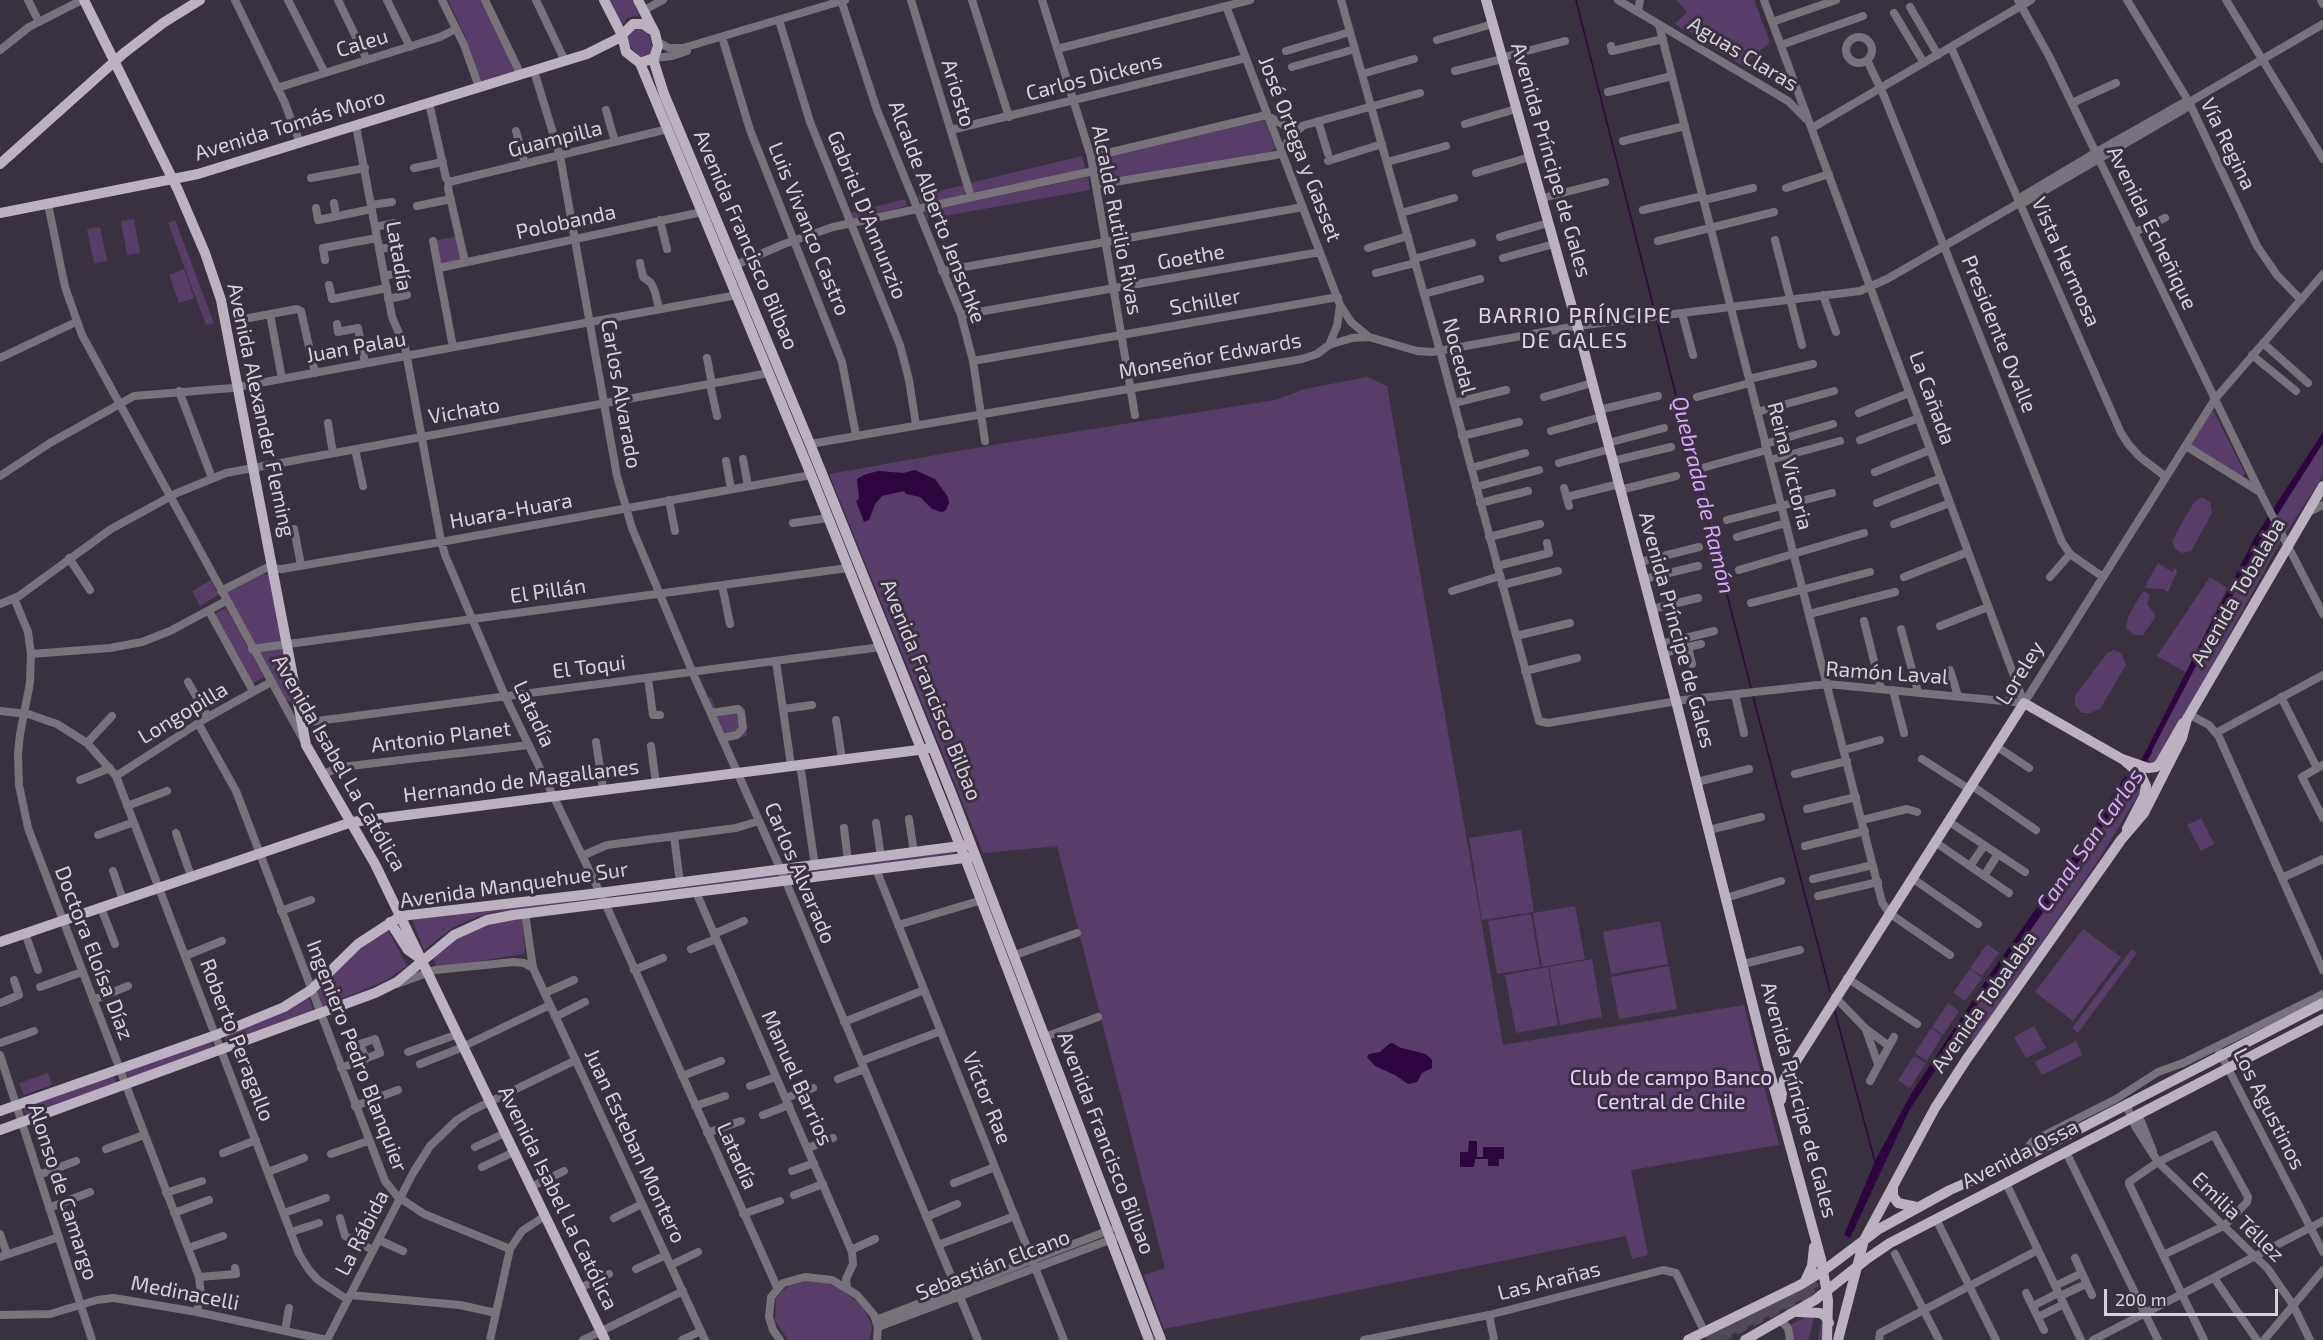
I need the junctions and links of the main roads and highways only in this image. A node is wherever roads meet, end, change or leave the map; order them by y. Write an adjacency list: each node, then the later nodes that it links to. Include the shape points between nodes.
1 (83, 0): 11 (main road, Avenida Alexander Fleming)
2 (200, 0): 11 (main road)
3 (604, 0): 7 (main road)
4 (1486, 0): 36 (main road, Avenida Príncipe de Gales, via 1505,57 1620,487)
5 (643, 8): 6 (main road)
6 (652, 30): 7 (main road, via 643,24 633,24); 10 (main road, via 658,42)
7 (621, 36): 8 (main road); 9 (main road, Avenida Tomás Moro)
8 (626, 52): 9 (main road, Avenida Tomás Moro); 12 (main road)
9 (587, 54): 14 (main road, Avenida Tomás Moro)
10 (653, 59): 12 (main road); 16 (main road, Avenida Francisco Bilbao)
11 (114, 62): 13 (main road); 14 (main road, Avenida Alexander Fleming)
12 (639, 63): 16 (main road, Avenida Francisco Bilbao, via 702,212)
13 (0, 164)
14 (173, 180): 15 (main road, Avenida Tomás Moro); 21 (main road, Avenida Alexander Fleming, via 221,300)
15 (0, 213)
16 (731, 268): 17 (main road, Avenida Francisco Bilbao, via 737,295); 18 (main road, Avenida Francisco Bilbao)
17 (794, 434): 18 (main road); 22 (main road, Avenida Francisco Bilbao)
18 (810, 444): 23 (main road, Avenida Francisco Bilbao)
19 (2323, 486): 20 (main road, Avenida Tobalaba)
20 (2188, 717): 24 (main road, via 2158,765); 26 (main road, Avenida Tobalaba, via 2182,738 2148,805)
21 (306, 745): 25 (main road, Avenida Isabel La Católica)
22 (922, 749): 23 (main road); 25 (main road, Hernando de Magallanes); 27 (main road, Avenida Francisco Bilbao)
23 (935, 752): 27 (main road, Avenida Francisco Bilbao)
24 (2139, 769): 26 (main road, via 2146,792); 36 (main road, Loreley, via 2024,703 1784,1080 1780,1093)
25 (352, 822): 30 (main road, Avenida Isabel La Católica); 32 (main road, Hernando de Magallanes)
26 (2121, 840): 41 (main road, Avenida Tobalaba, via 1956,1074)
27 (966, 846): 28 (main road, Avenida Francisco Bilbao); 29 (main road, Avenida Manquehue Sur, via 680,883)
28 (970, 857): 29 (main road, Avenida Manquehue Sur, via 696,892); 43 (main road, Avenida Francisco Bilbao, via 982,900); 43 (main road, Avenida Francisco Bilbao, via 1015,955)
29 (602, 898): 30 (main road, Avenida Manquehue Sur); 33 (main road, Avenida Manquehue Sur, via 469,927)
30 (401, 916): 31 (main road, Avenida Manquehue Sur); 33 (main road, Avenida Isabel La Católica)
31 (390, 922): 33 (main road, via 411,954); 37 (main road, Avenida Manquehue Sur, via 354,948 311,990 277,1010)
32 (0, 942)
33 (422, 960): 38 (main road, Avenida Manquehue Sur, via 387,987 321,1014); 52 (main road, Avenida Isabel La Católica)
34 (2323, 1003): 39 (main road, Avenida Ossa, via 2219,1050)
35 (2323, 1019): 40 (main road, Avenida Ossa)
36 (1782, 1110): 44 (main road, Avenida Príncipe de Gales)
37 (0, 1111)
38 (0, 1130)
39 (2029, 1155): 40 (main road); 42 (main road, Avenida Ossa)
40 (2035, 1168): 46 (main road, Avenida Ossa, via 1884,1247)
41 (1893, 1186): 42 (main road, via 1898,1203); 45 (main road, Avenida Tobalaba)
42 (1918, 1207): 45 (main road, Avenida Ossa)
43 (1114, 1234): 53 (main road, Avenida Francisco Bilbao); 54 (main road, Avenida Francisco Bilbao)
44 (1815, 1238): 47 (main road, Avenida Príncipe de Gales); 48 (main road, via 1810,1273)
45 (1864, 1240): 46 (main road, Avenida Tobalaba); 47 (main road, Avenida Ossa)
46 (1856, 1267): 49 (main road, Avenida Ossa); 58 (main road, Avenida Tobalaba)
47 (1823, 1271): 48 (main road, Avenida Ossa); 49 (main road)
48 (1800, 1286): 55 (main road, Avenida Ossa)
49 (1827, 1291): 50 (main road, Avenida Ossa); 51 (main road)
50 (1797, 1312): 51 (main road, via 1820,1313); 56 (main road, Avenida Ossa)
51 (1829, 1323): 57 (main road)
52 (603, 1335)
53 (1149, 1340)
54 (1161, 1340)
55 (1688, 1340)
56 (1745, 1340)
57 (1827, 1340)
58 (1838, 1340)

